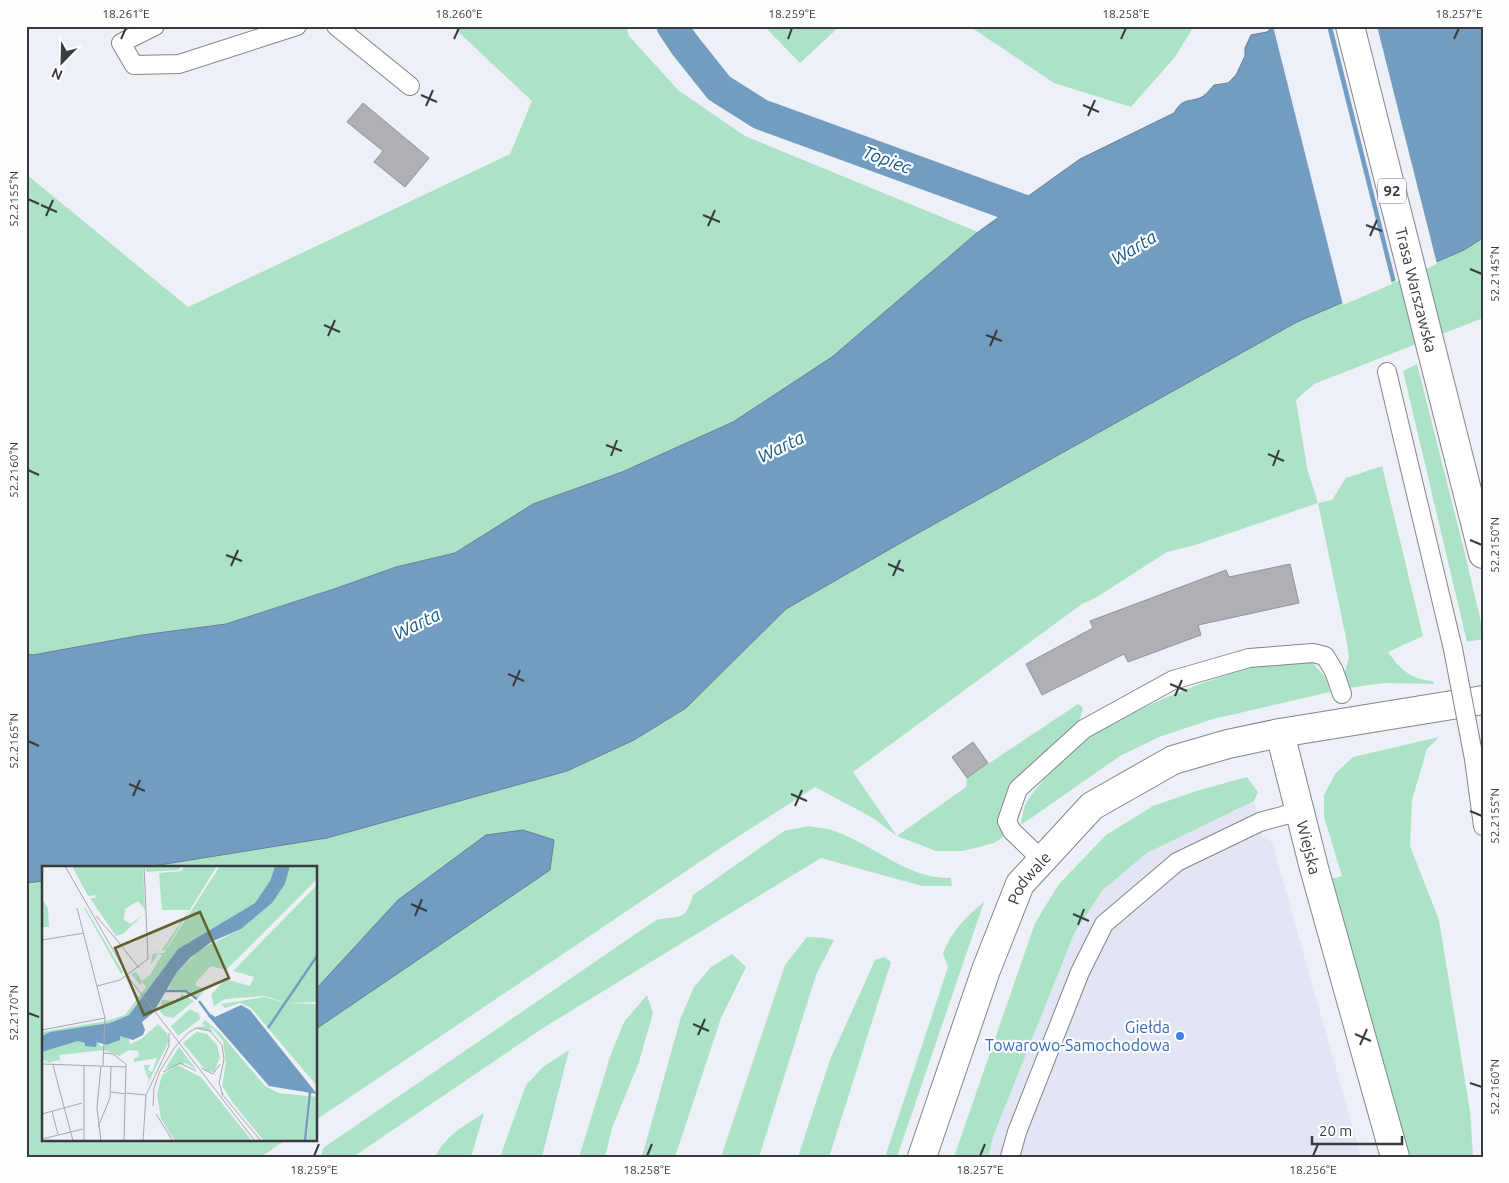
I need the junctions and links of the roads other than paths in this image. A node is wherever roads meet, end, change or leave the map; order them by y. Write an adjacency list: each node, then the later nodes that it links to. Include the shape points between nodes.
1 (155, 26): 2 (lane, via 121,43 134,65 179,64)
2 (297, 26)
3 (336, 26): 5 (lane)
4 (1350, 26): 7 (street, Trasa Warszawska / 92)
5 (410, 86)
6 (1387, 372): 12 (lane, bridge, via 1453,649)
7 (1483, 554)
8 (1342, 694): 13 (lane, via 1325,656 1313,653 1249,658 1173,680 1084,729 1018,789 1007,821 1012,831)
9 (1483, 700): 10 (street)
10 (1280, 733): 11 (street, Wiejska); 13 (street, Podwale, via 1173,760 1092,806)
11 (1300, 811): 15 (lane, via 1260,822 1177,862 1104,924 1080,972); 16 (street, Wiejska)
12 (1483, 826)
13 (1042, 860): 14 (street, Podwale, via 1020,884 986,970)
14 (922, 1157)
15 (1010, 1157)
16 (1395, 1157)

